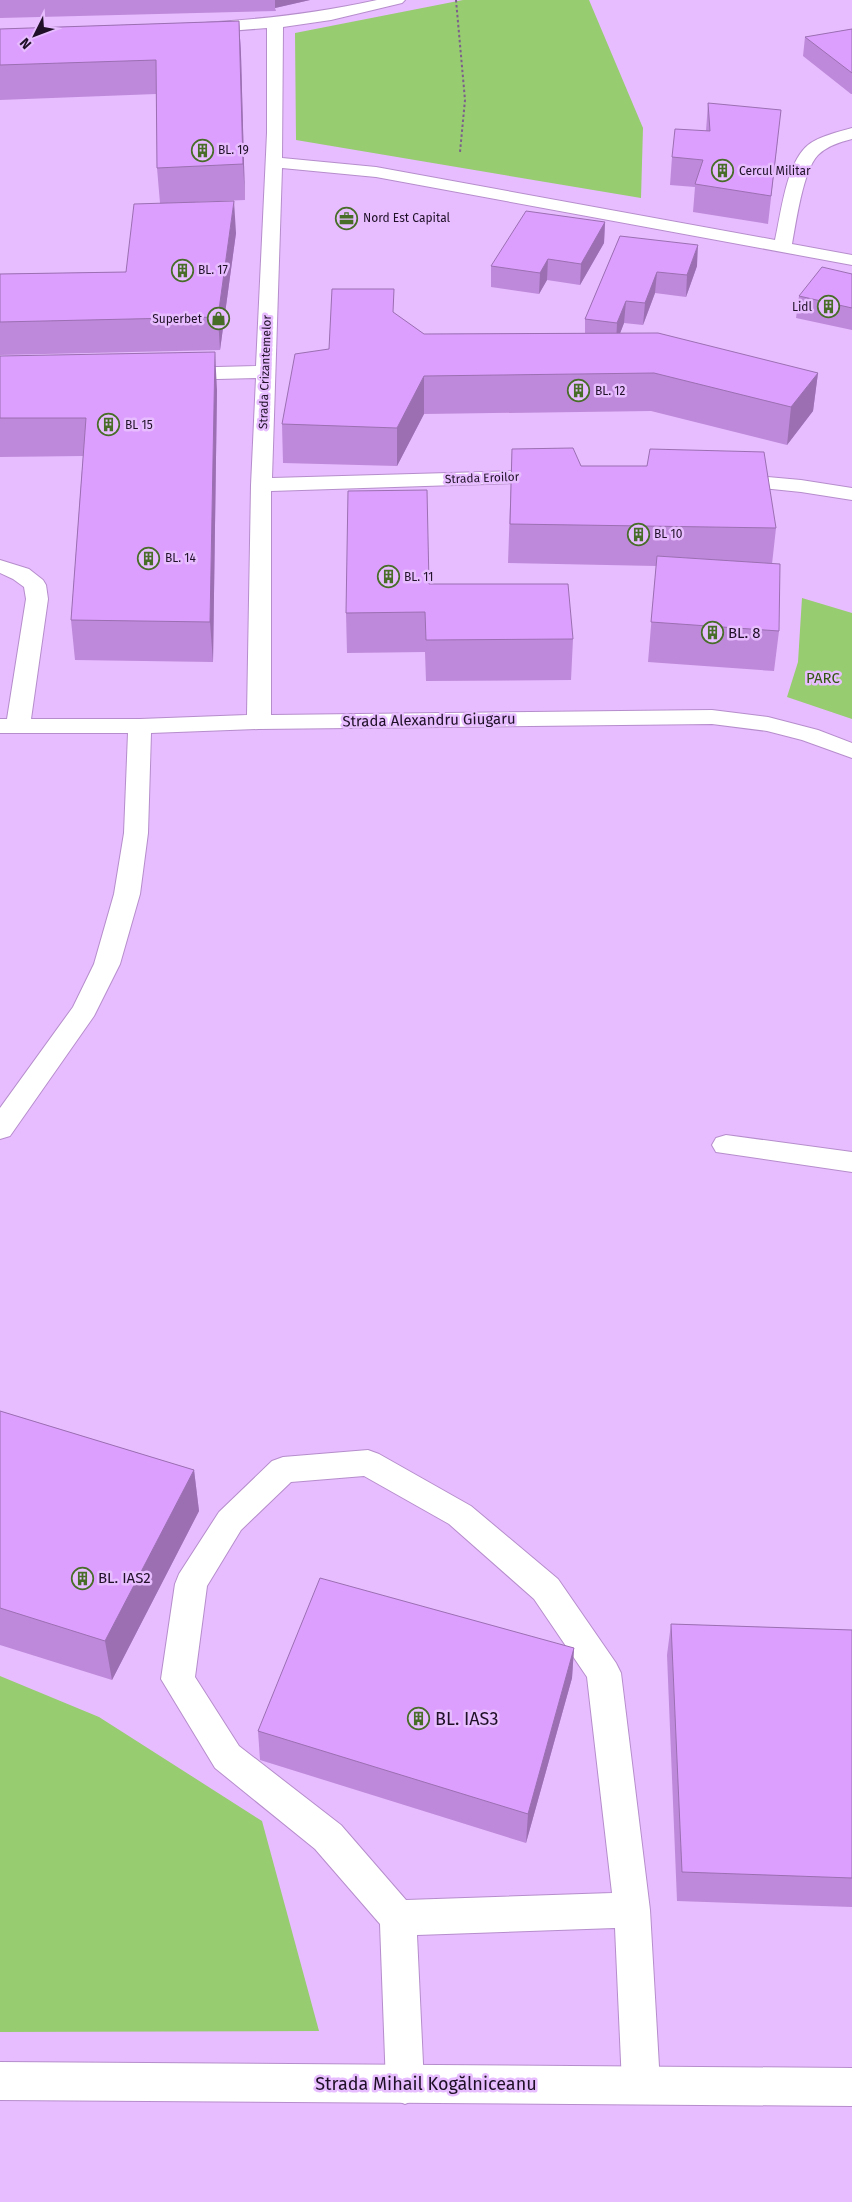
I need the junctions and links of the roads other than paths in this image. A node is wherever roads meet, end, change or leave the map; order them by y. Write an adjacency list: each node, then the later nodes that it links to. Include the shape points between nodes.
1 (397, 0): 2 (street, via 331,15)
2 (275, 23): 3 (street); 5 (street, Strada Crizantemelor)
3 (193, 29)
4 (852, 133): 6 (street, via 826,142 809,153 802,166)
5 (273, 162): 6 (street, via 376,172); 8 (street, Strada Crizantemelor)
6 (783, 246): 7 (street)
7 (852, 260)
8 (265, 372): 9 (street); 12 (street, Strada Crizantemelor)
9 (157, 374)
10 (568, 475): 12 (street, Strada Eroilor)
11 (713, 479): 13 (street)
12 (260, 485): 15 (street, Strada Crizantemelor)
13 (852, 494)
14 (0, 566): 16 (street, via 28,579 34,585 37,599)
15 (259, 722): 17 (street, Strada Alexandru Giugaru); 18 (street, Strada Alexandru Giugaru, via 712,716 810,734)
16 (9, 726): 17 (street, Strada Alexandru Giugaru)
17 (140, 726): 19 (street, via 136,833 127,894 107,964 85,1010)
18 (852, 752)
19 (0, 1129)
20 (726, 1145): 21 (street)
21 (852, 1162)
22 (632, 1910): 23 (street); 23 (street, via 604,1673 546,1589 460,1515 368,1463 283,1470 230,1521 190,1584 178,1679 227,1757 328,1837); 26 (street)
23 (398, 1918): 25 (street)
24 (0, 2081): 25 (street, Strada Mihail Kogălniceanu)
25 (405, 2084): 26 (street, Strada Mihail Kogălniceanu)
26 (641, 2084): 27 (street, Strada Mihail Kogălniceanu)
27 (852, 2087)

